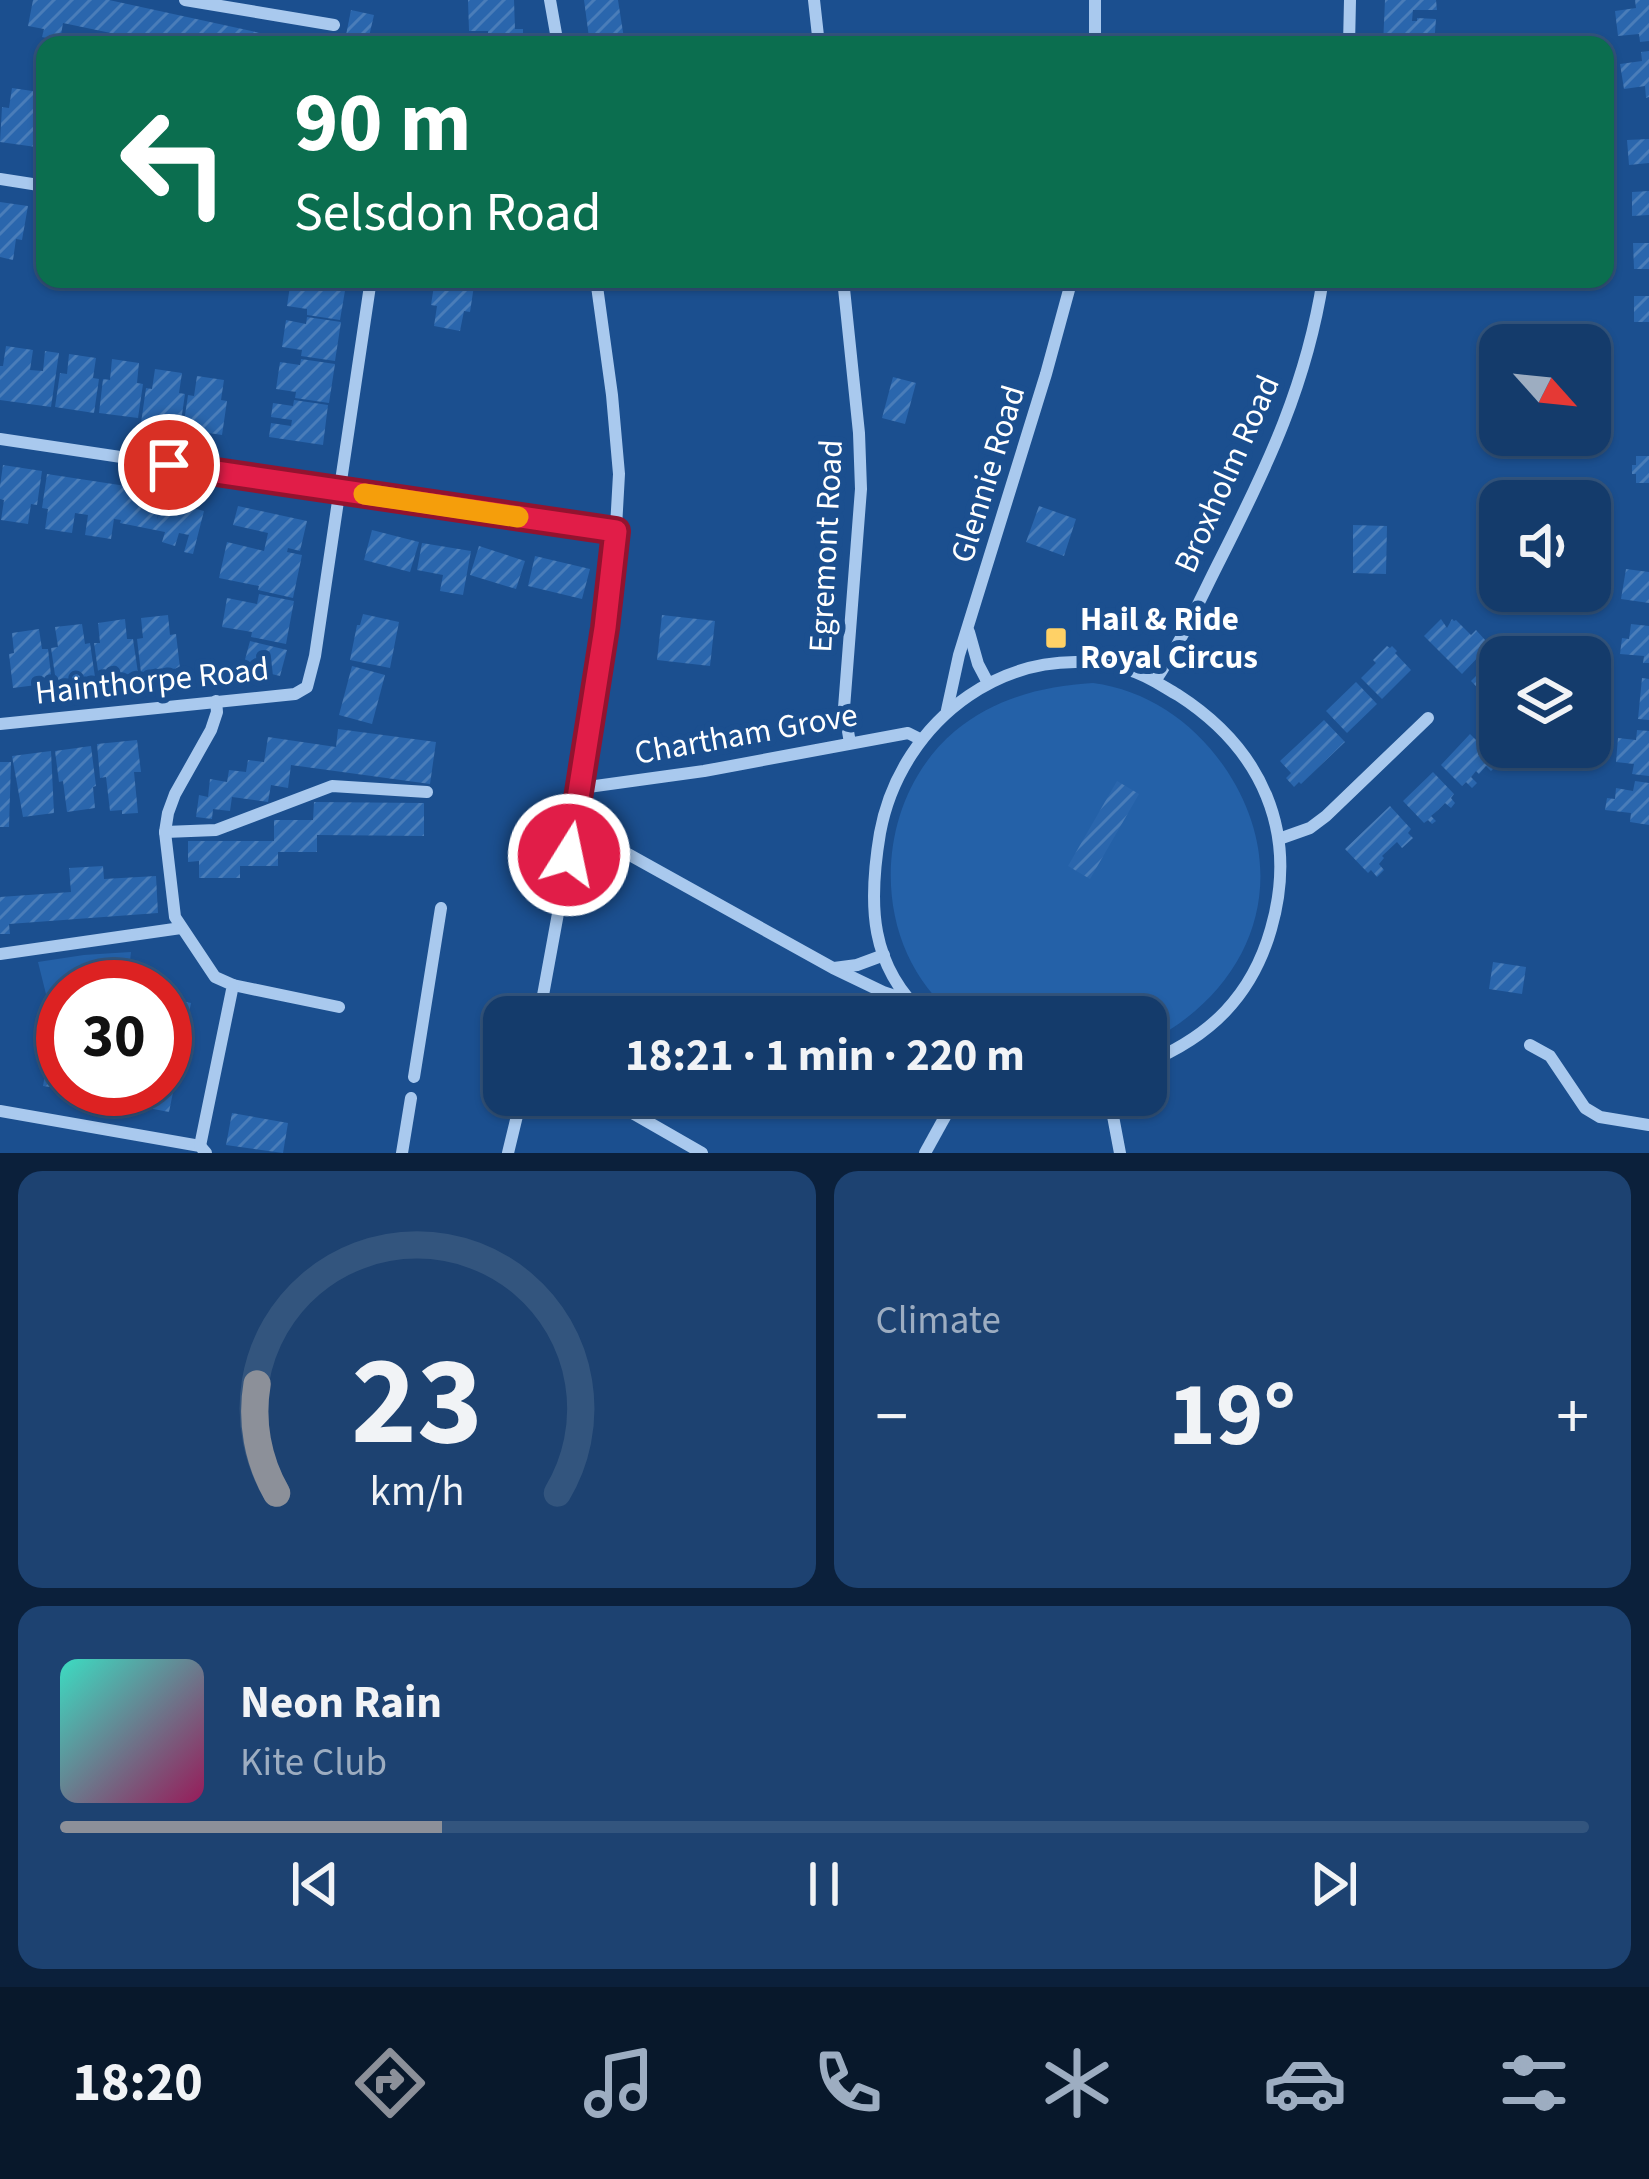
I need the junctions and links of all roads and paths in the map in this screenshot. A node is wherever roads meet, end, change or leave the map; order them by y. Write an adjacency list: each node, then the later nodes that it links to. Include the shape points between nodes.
1 (184, 0): 8 (street)
2 (211, 0): 8 (street)
3 (305, 0): 8 (street)
4 (550, 0): 10 (street)
5 (814, 0): 11 (street)
6 (1095, 0): 12 (street)
7 (1351, 0): 13 (street)
8 (302, 19): 9 (street)
9 (334, 25)
10 (556, 36)
11 (818, 36)
12 (1096, 36)
13 (1349, 36)
14 (0, 179): 15 (street)
15 (36, 185)
16 (370, 288): 22 (street)
17 (597, 288): 23 (street, via 619,475)
18 (844, 288): 32 (street, Egremont Road, via 861,489 844,707)
19 (1069, 288): 24 (street, Glennie Road)
20 (1321, 288): 25 (street, Broxholm Road, via 1282,433)
21 (0, 439): 22 (street)
22 (340, 490): 23 (street); 27 (street, Hainthorpe Road, via 307,687)
23 (616, 531): 33 (street)
24 (968, 631): 26 (street); 28 (street, Glennie Road)
25 (1155, 681): 26 (street, via 1085,663); 37 (street, via 1240,749 1265,787)
26 (988, 683): 28 (street)
27 (216, 701): 30 (street, Hainthorpe Road); 36 (street)
28 (947, 710): 31 (street)
29 (1428, 718): 37 (street, via 1326,816)
30 (0, 724)
31 (920, 739): 32 (street, Chartham Grove, via 908,733); 41 (street, via 885,807 874,872 874,925)
32 (850, 743): 33 (street, Chartham Grove)
33 (581, 788): 35 (street)
34 (427, 792): 36 (street, via 332,786 216,830)
35 (574, 824): 42 (street); 44 (street)
36 (165, 832): 39 (street)
37 (1279, 839): 49 (street, via 1280,890 1257,968 1210,1028)
38 (441, 908): 50 (street)
39 (181, 928): 40 (street); 43 (street, via 215,977)
40 (0, 954)
41 (884, 955): 42 (street); 46 (street)
42 (833, 968): 45 (street)
43 (233, 985): 47 (street); 58 (street)
44 (543, 996)
45 (895, 996)
46 (905, 996)
47 (339, 1007)
48 (1530, 1045): 57 (street, via 1550,1056 1585,1108)
49 (1167, 1053)
50 (414, 1078)
51 (411, 1098): 59 (street)
52 (0, 1111): 58 (street)
53 (517, 1116): 60 (street)
54 (638, 1116): 61 (street)
55 (945, 1116): 62 (street)
56 (1113, 1116): 63 (street)
57 (1649, 1124)
58 (203, 1150)
59 (402, 1153)
60 (508, 1153)
61 (702, 1153)
62 (925, 1153)
63 (1120, 1153)

